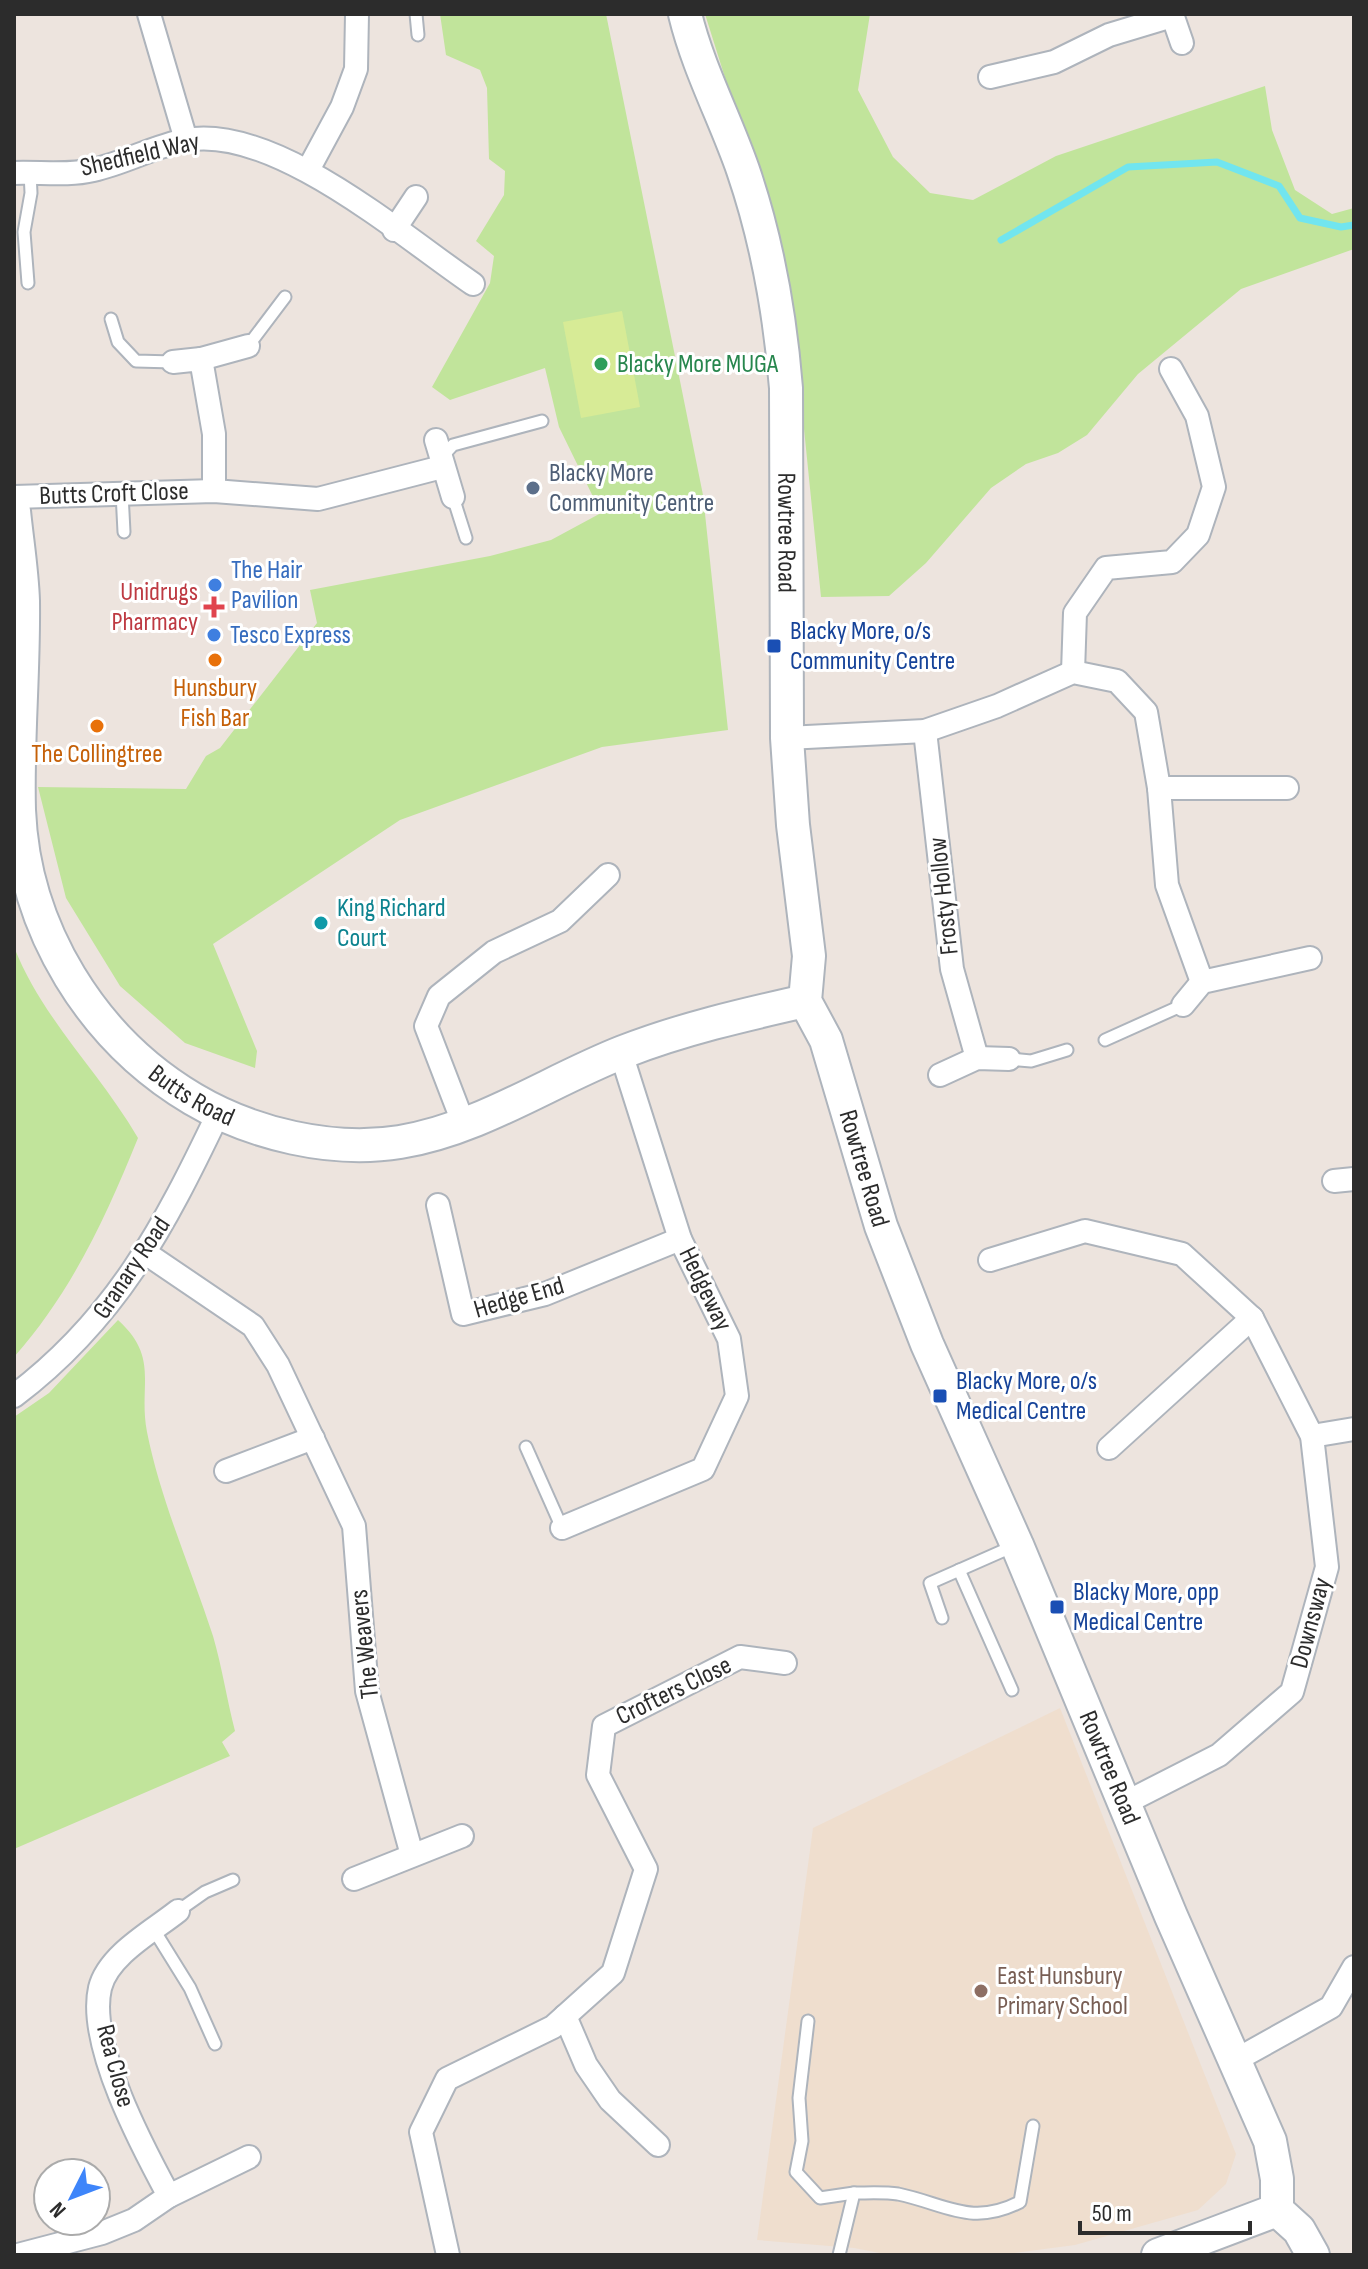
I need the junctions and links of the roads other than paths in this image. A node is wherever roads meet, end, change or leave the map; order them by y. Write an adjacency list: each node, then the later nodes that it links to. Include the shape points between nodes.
1 (149, 14): 9 (street)
2 (357, 14): 10 (street, via 356,69)
3 (416, 14): 6 (lane)
4 (685, 14): 33 (street, Rowtree Road, via 743,170 764,243 783,343)
5 (1172, 15): 7 (street); 8 (street, via 1109,35 1054,62)
6 (418, 35)
7 (1182, 43)
8 (990, 77)
9 (186, 140): 10 (street, Shedfield Way, via 232,139); 11 (street, Shedfield Way, via 92,170)
10 (308, 170): 13 (street, Shedfield Way)
11 (22, 173): 14 (lane, via 31,193 24,232)
12 (416, 197): 13 (street)
13 (394, 230): 15 (street, Shedfield Way)
14 (28, 283)
15 (473, 284)
16 (285, 297): 18 (lane)
17 (111, 319): 20 (lane, via 118,342 136,361)
18 (248, 346): 19 (street)
19 (201, 359): 20 (street); 24 (street, Butts Croft Close, via 214,434)
20 (173, 362)
21 (1171, 369): 31 (street, via 1197,416 1214,487 1198,535 1172,562 1106,568 1075,613)
22 (542, 421): 23 (lane, via 453,445)
23 (440, 456): 24 (street, Butts Croft Close, via 318,499); 27 (street)
24 (214, 491): 25 (street, Butts Croft Close)
25 (122, 493): 26 (street, Butts Croft Close); 29 (lane)
26 (14, 497)
27 (453, 497): 30 (lane)
28 (14, 511): 47 (street, Butts Road, via 23,599 19,811 35,897 54,951 123,1046 168,1084)
29 (124, 532)
30 (466, 538)
31 (1073, 672): 32 (street); 34 (street, via 1117,681 1146,712)
32 (925, 731): 33 (street); 44 (street, Frosty Hollow, via 952,969)
33 (787, 738): 39 (street, Rowtree Road, via 809,956)
34 (1159, 788): 35 (street); 38 (street, via 1167,885)
35 (1287, 788)
36 (608, 875): 48 (street, via 560,921 494,952 439,996 426,1026)
37 (1310, 958): 38 (street)
38 (1202, 982): 40 (street)
39 (805, 1001): 43 (street, Butts Road, via 689,1029); 62 (street, Rowtree Road, via 826,1040 881,1226)
40 (1183, 1005): 41 (lane)
41 (1105, 1040)
42 (1067, 1050): 45 (lane, via 1031,1061)
43 (621, 1053): 48 (street, Butts Road); 50 (street, Hedgeway)
44 (977, 1058): 45 (street); 46 (street)
45 (1009, 1059)
46 (940, 1075)
47 (218, 1114): 48 (street, Butts Road, via 284,1136 339,1144 399,1142); 51 (street, Granary Road)
48 (464, 1125)
49 (438, 1205): 50 (street, Hedge End, via 463,1314 545,1294)
50 (680, 1239): 61 (street, Hedgeway, via 729,1339 737,1396 703,1469)
51 (147, 1254): 54 (street, Granary Road, via 95,1323); 57 (street, The Weavers, via 253,1326)
52 (990, 1260): 53 (street, Downsway, via 1085,1231 1182,1254)
53 (1252, 1318): 56 (street, Downsway); 59 (street)
54 (14, 1396)
55 (1354, 1429): 56 (street)
56 (1312, 1436): 67 (street, Downsway, via 1327,1567 1292,1692 1219,1755)
57 (313, 1438): 60 (street); 69 (street, The Weavers, via 354,1526 367,1691)
58 (526, 1447): 61 (lane)
59 (1109, 1448)
60 (226, 1471)
61 (562, 1528)
62 (1017, 1545): 63 (lane); 67 (street, Rowtree Road)
63 (959, 1570): 64 (lane, via 930,1583); 66 (lane)
64 (942, 1618)
65 (785, 1663): 75 (street, Crofters Close, via 740,1657 604,1726 598,1775 646,1869 613,1973)
66 (1012, 1690)
67 (1125, 1803): 78 (street, Rowtree Road)
68 (462, 1836): 69 (street)
69 (412, 1855): 70 (street)
70 (354, 1879)
71 (233, 1880): 72 (lane)
72 (178, 1911): 73 (street, Rea Close)
73 (154, 1930): 77 (lane, via 190,1988); 83 (street, Rea Close, via 113,1965 100,1988 100,2022 132,2129)
74 (1354, 1967): 78 (street, via 1331,2007)
75 (565, 2016): 80 (street, via 586,2065 610,2100); 87 (street, Crofters Close, via 553,2027 447,2079 440,2092 421,2132)
76 (808, 2021): 82 (lane, via 796,2172 820,2198)
77 (215, 2044)
78 (1234, 2061): 84 (street, Rowtree Road, via 1270,2141)
79 (1033, 2126): 82 (lane, via 1020,2202 996,2214 944,2209 897,2194)
80 (658, 2145)
81 (249, 2157): 83 (street)
82 (854, 2193): 88 (lane)
83 (169, 2196): 85 (street, via 134,2220)
84 (1277, 2210): 89 (street); 90 (street, via 1299,2230)
85 (55, 2250): 86 (street)
86 (18, 2255)
87 (448, 2255)
88 (839, 2255)
89 (1158, 2255)
90 (1313, 2255)

